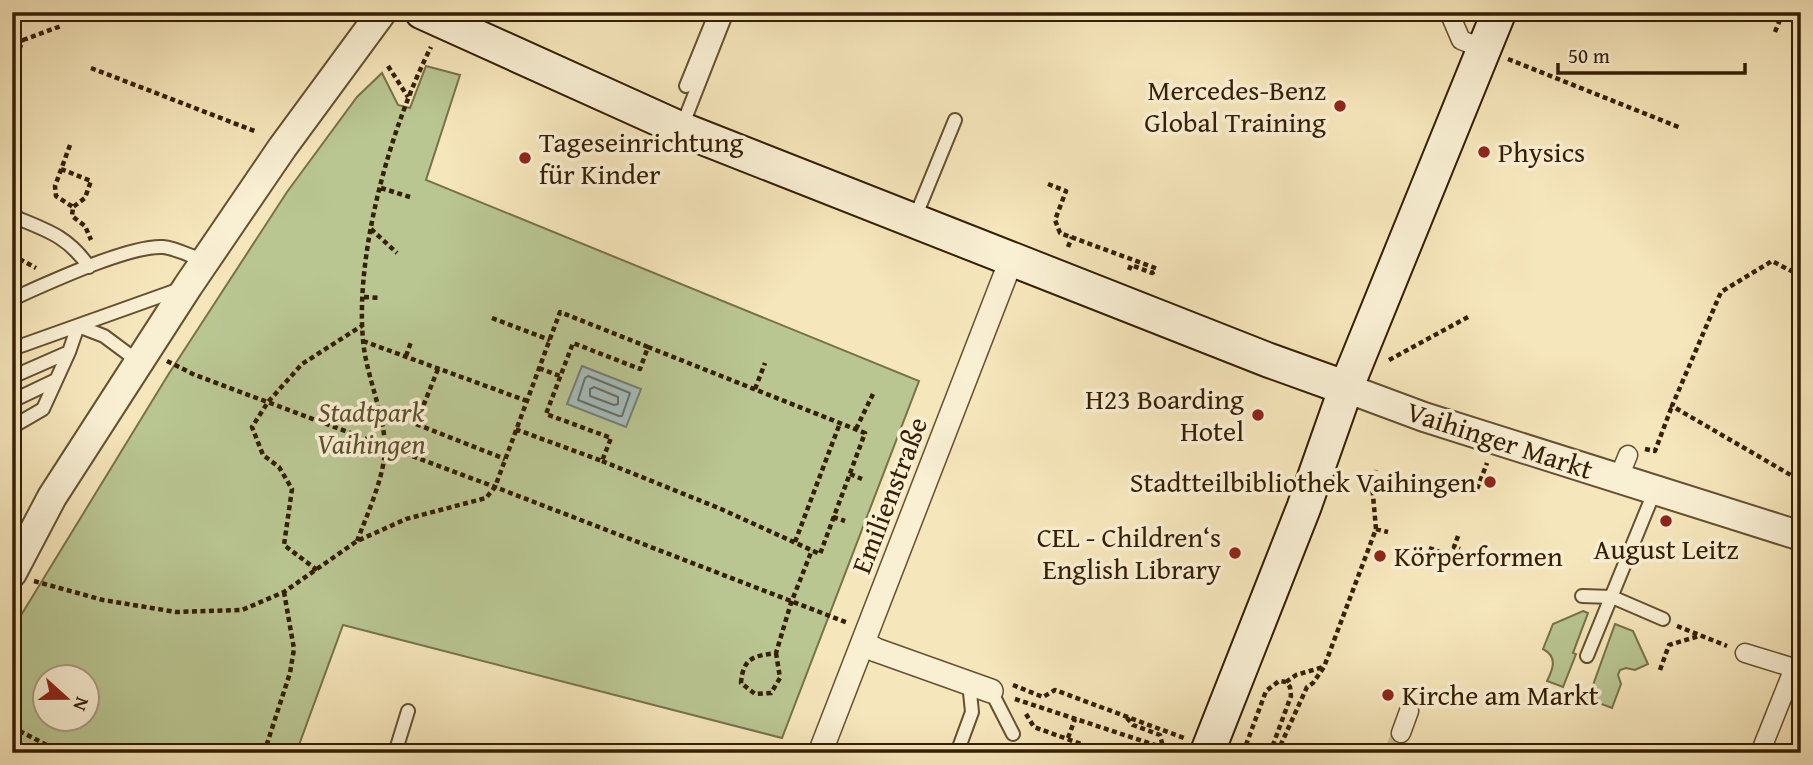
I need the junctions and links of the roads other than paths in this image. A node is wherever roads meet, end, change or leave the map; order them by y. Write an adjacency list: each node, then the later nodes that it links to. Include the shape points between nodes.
1 (382, 12): 14 (street)
2 (716, 12): 8 (lane)
3 (727, 12): 10 (lane)
4 (1449, 12): 7 (street, via 1461,40)
5 (1499, 12): 7 (main road)
6 (433, 18): 10 (main road)
7 (1484, 50): 24 (main road)
8 (686, 86)
9 (955, 120): 12 (lane)
10 (681, 129): 12 (main road)
11 (12, 216): 15 (lane, via 66,240)
12 (914, 220): 13 (main road)
13 (1012, 258): 24 (main road); 34 (street, Emilienstraße)
14 (205, 261): 15 (lane, via 167,248 144,248); 16 (street)
15 (89, 267): 17 (lane)
16 (188, 286): 18 (lane); 21 (street)
17 (12, 299)
18 (78, 326): 19 (lane); 20 (lane); 21 (lane, via 104,336)
19 (12, 349)
20 (69, 352): 22 (lane); 23 (lane)
21 (139, 362): 28 (street, via 52,497)
22 (12, 377)
23 (56, 380): 25 (lane); 26 (lane, via 43,409)
24 (1346, 388): 27 (street, Vaihinger Markt, via 1424,417 1624,466); 44 (main road, via 1304,508)
25 (12, 401)
26 (12, 427)
27 (1656, 489): 29 (street, Vaihinger Markt); 32 (lane)
28 (21, 532): 30 (street)
29 (1801, 536)
30 (24, 577)
31 (1582, 596): 32 (lane)
32 (1612, 597): 33 (lane); 36 (lane)
33 (1663, 619)
34 (863, 643): 38 (street); 46 (street, Emilienstraße)
35 (1745, 653): 37 (street)
36 (1587, 656)
37 (1798, 666): 48 (street)
38 (969, 683): 39 (street); 47 (lane, via 972,712)
39 (998, 686): 43 (lane)
40 (408, 711): 45 (lane)
41 (1409, 711): 42 (street)
42 (1401, 733)
43 (1013, 734)
44 (1196, 745)
45 (395, 753)
46 (820, 753)
47 (957, 753)
48 (1760, 753)

